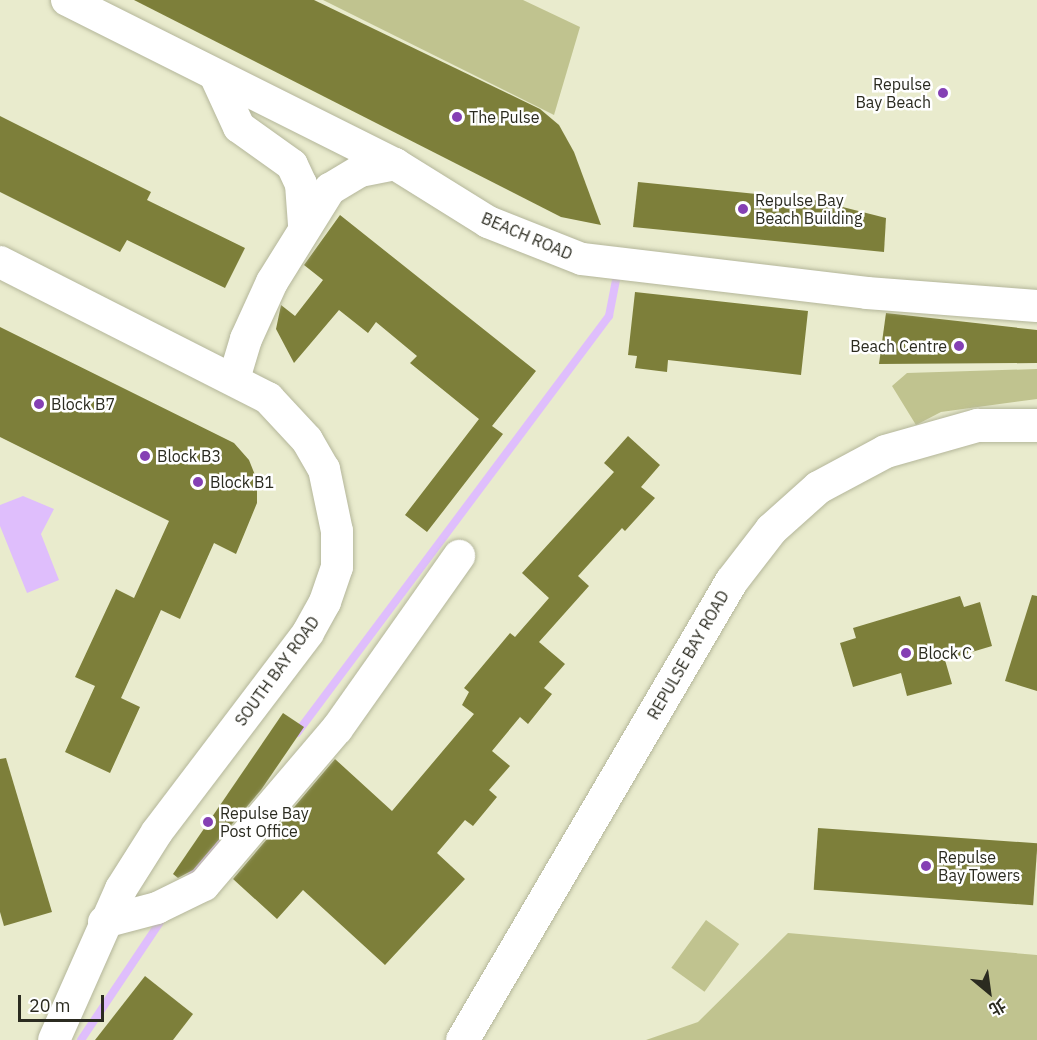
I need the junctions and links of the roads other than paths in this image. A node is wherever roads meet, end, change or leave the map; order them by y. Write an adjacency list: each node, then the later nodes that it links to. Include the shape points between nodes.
1 (67, 0): 2 (street, BEACH ROAD)
2 (216, 77): 3 (street, BEACH ROAD); 4 (street, via 239,127 292,165 301,184)
3 (395, 164): 4 (street, via 371,167 345,178 330,189); 6 (street, BEACH ROAD, via 488,222 582,259 867,293)
4 (304, 225): 7 (street, via 257,311)
5 (0, 262): 7 (street, SOUTH BAY ROAD)
6 (1037, 306)
7 (234, 379): 10 (street, SOUTH BAY ROAD, via 268,399 290,418 324,469 334,505 337,567 325,602 308,633 157,832)
8 (1037, 425): 12 (main road, REPULSE BAY ROAD, via 977,425 885,451 818,487 771,529 731,580)
9 (459, 556): 10 (street, via 337,729 204,885 181,899)
10 (117, 919): 11 (street, SOUTH BAY ROAD)
11 (54, 1040)
12 (462, 1040)

